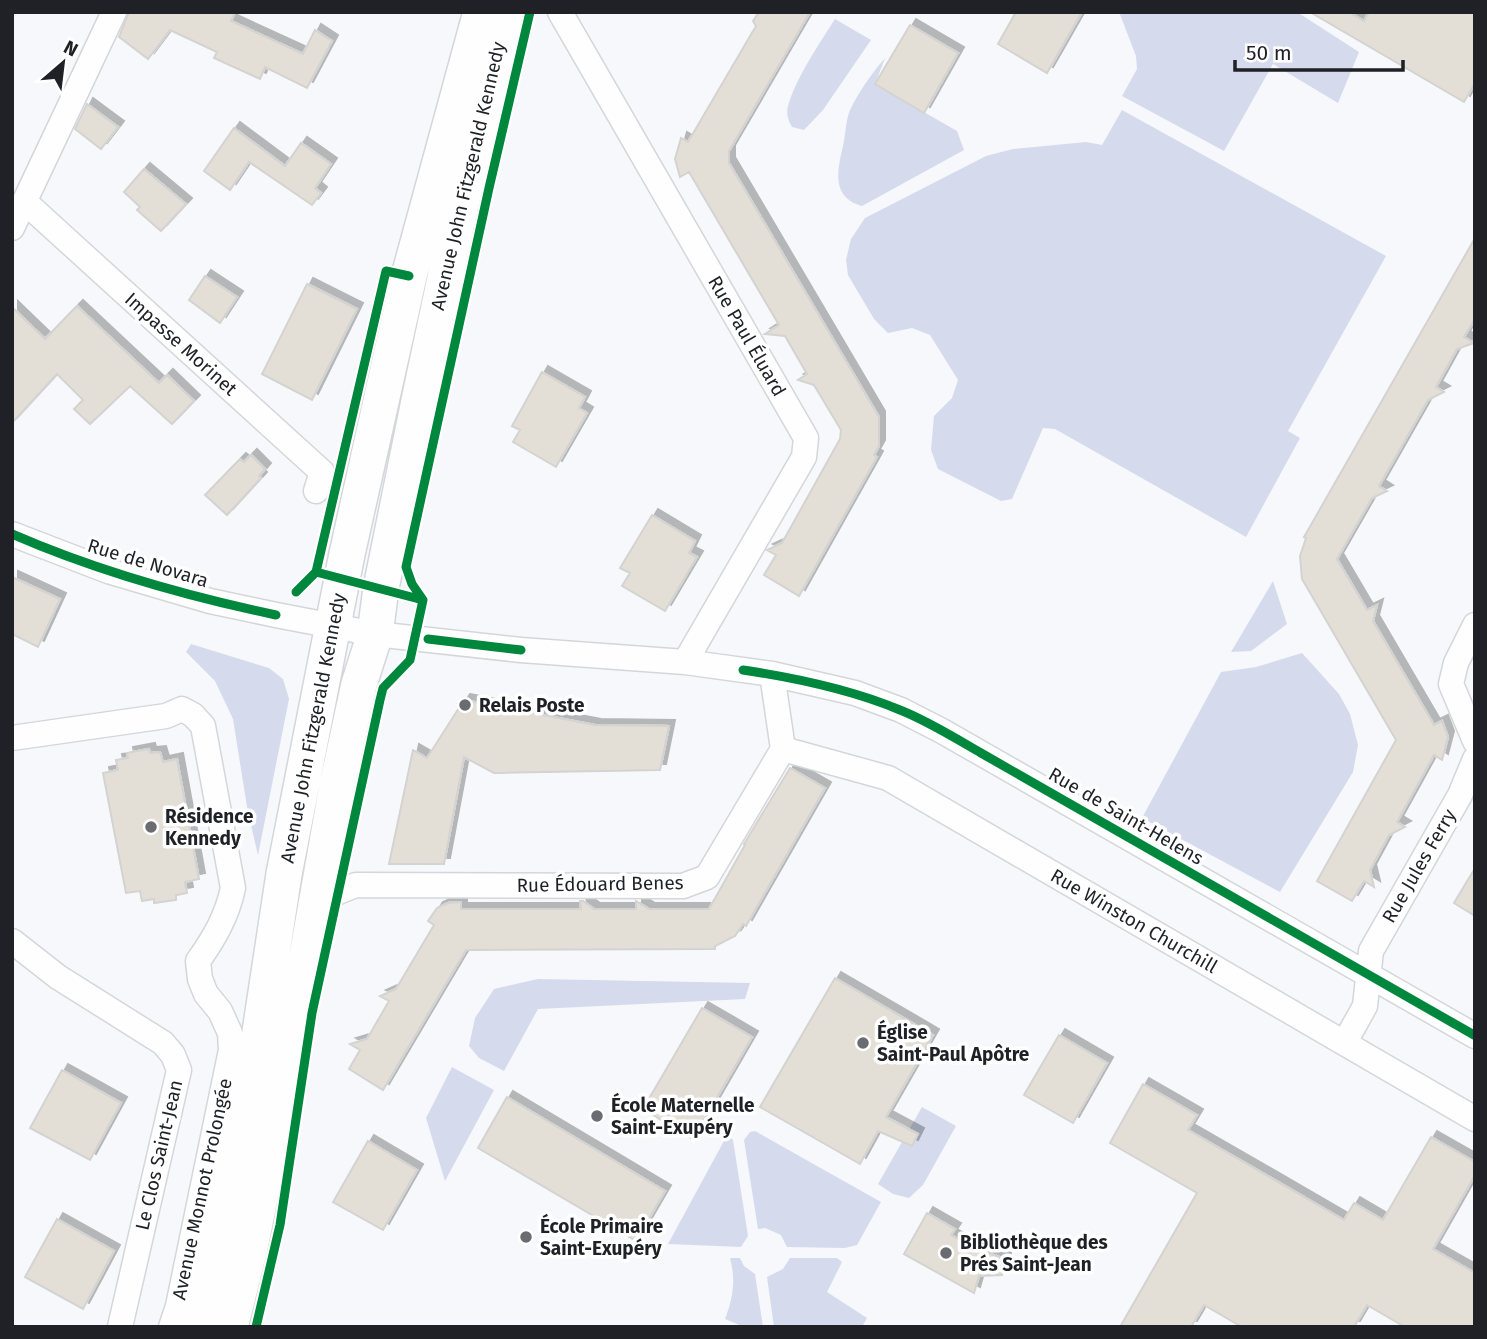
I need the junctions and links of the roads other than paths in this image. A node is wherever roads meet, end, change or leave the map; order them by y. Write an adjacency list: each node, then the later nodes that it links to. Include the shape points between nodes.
1 (114, 12): 5 (street)
2 (481, 12): 10 (main road, Avenue John Fitzgerald Kennedy, via 409,276)
3 (506, 12): 11 (main road, Avenue John Fitzgerald Kennedy, via 420,396)
4 (559, 12): 12 (street, Rue Paul Éluard, via 806,438 804,457)
5 (25, 202): 6 (street); 7 (street, Impasse Morinet, via 321,472)
6 (12, 228)
7 (316, 491)
8 (12, 534): 10 (street, Rue de Novara, via 108,571 210,601)
9 (1475, 625): 15 (street, via 1451,684)
10 (331, 626): 11 (street, Rue de Novara); 26 (main road, Avenue John Fitzgerald Kennedy, via 284,874 253,1078)
11 (375, 635): 12 (street, Rue de Saint-Helens); 18 (main road, Avenue John Fitzgerald Kennedy, via 359,684)
12 (685, 662): 13 (street, Rue de Saint-Helens)
13 (772, 674): 16 (street); 20 (street, Rue de Saint-Helens, via 855,693 901,710)
14 (12, 738): 25 (street, Avenue Monnot Prolongée, via 166,716 182,709 203,726 233,888 228,912 198,961 203,987 230,1033 231,1050)
15 (1475, 741)
16 (783, 749): 18 (street, Rue Édouard Benes, via 707,877 683,886 356,885); 22 (street, Rue Winston Churchill, via 888,778)
17 (1475, 759): 20 (street, Rue Jules Ferry, via 1460,795 1371,951)
18 (314, 906): 27 (main road, Avenue John Fitzgerald Kennedy, via 294,1030)
19 (12, 941): 24 (street, Le Clos Saint-Jean, via 58,977 163,1043 179,1070)
20 (1367, 974): 21 (street, Rue de Saint-Helens); 22 (street, Rue Jules Ferry, via 1364,1006)
21 (1475, 1035)
22 (1345, 1042): 23 (street, Rue Winston Churchill)
23 (1475, 1119)
24 (120, 1327)
25 (171, 1327)
26 (200, 1327)
27 (230, 1327)

